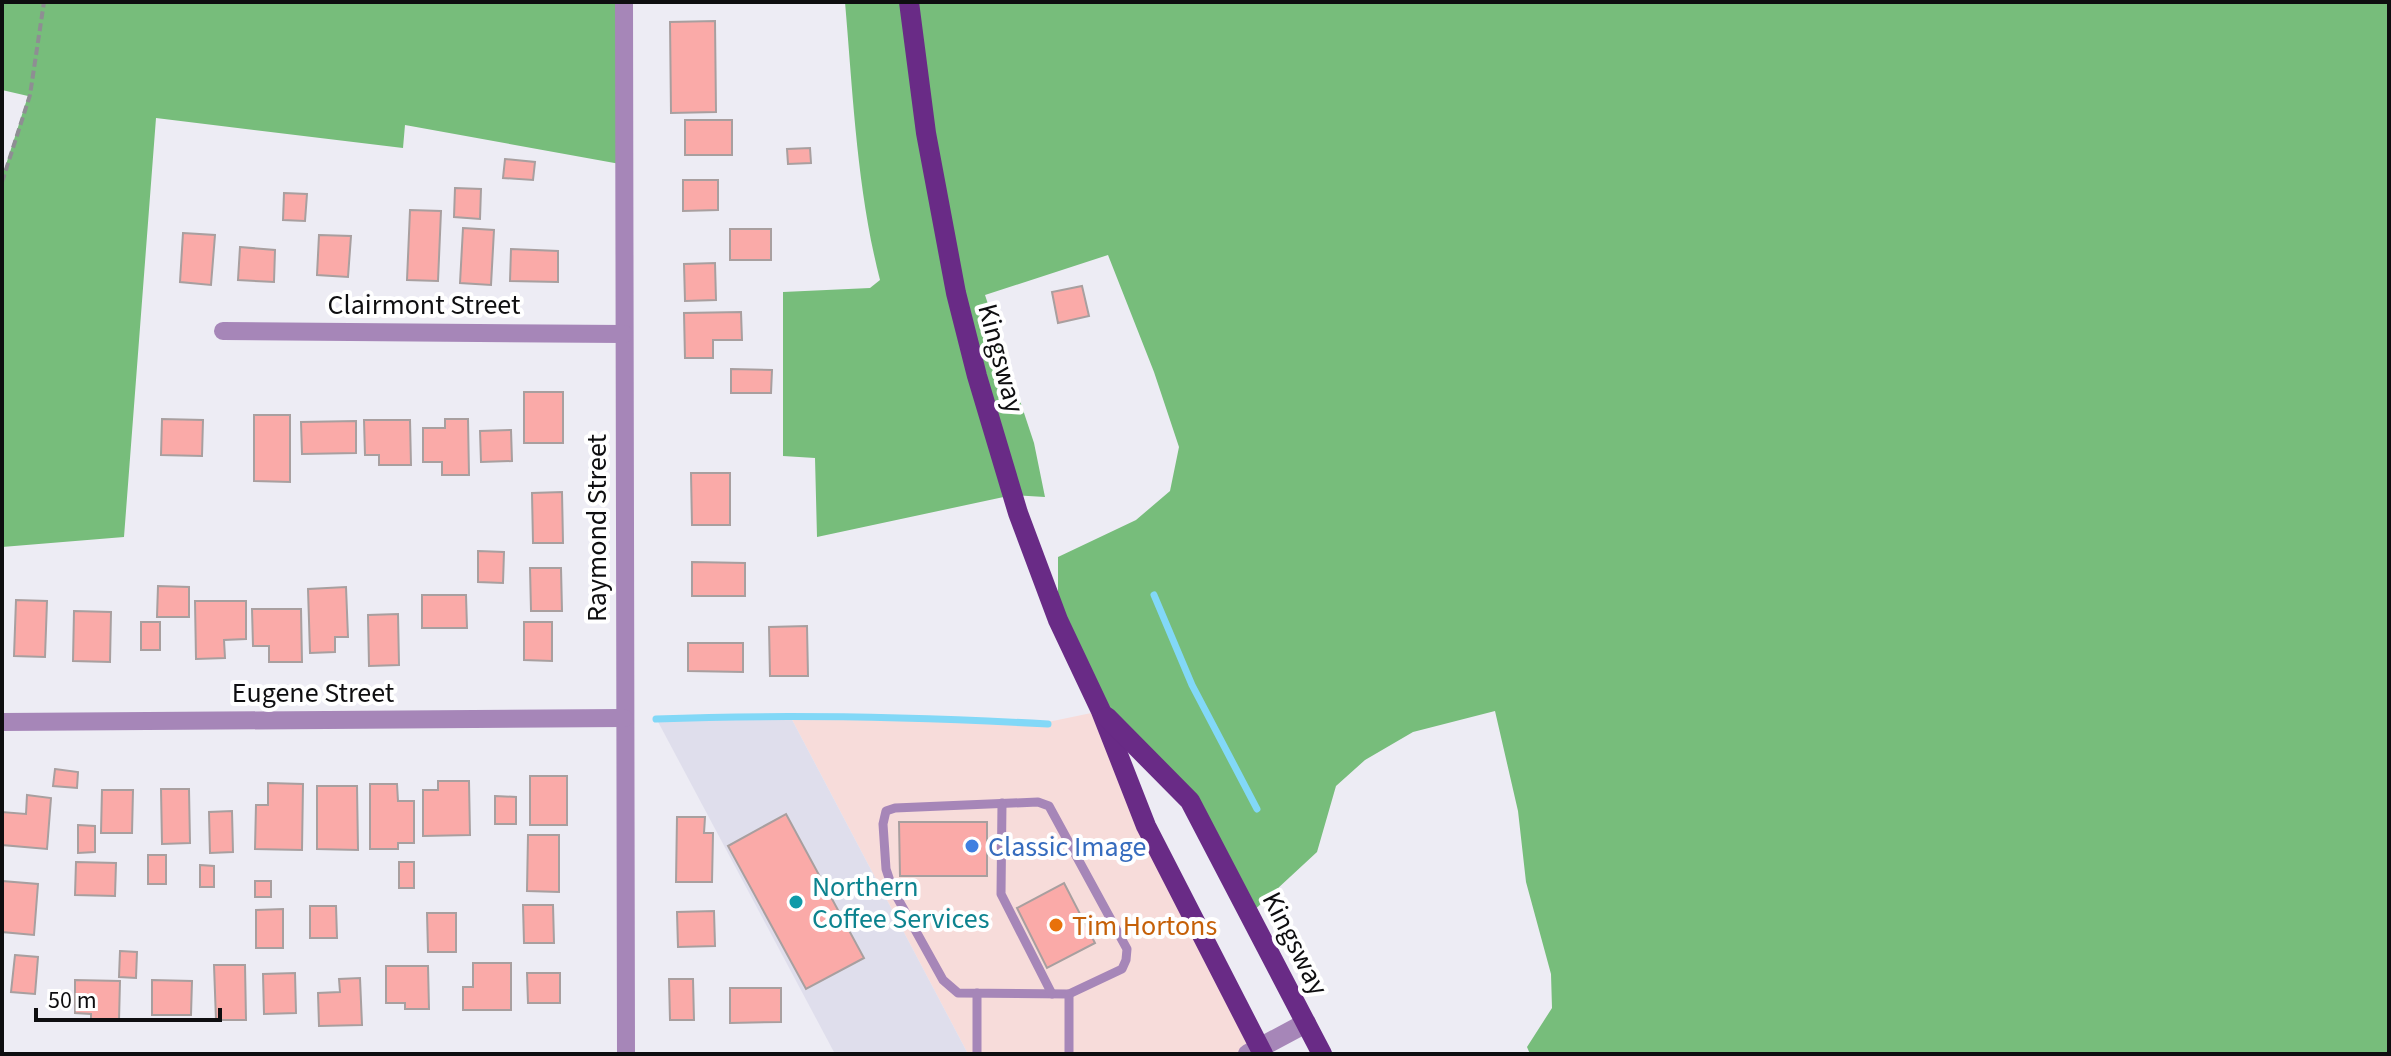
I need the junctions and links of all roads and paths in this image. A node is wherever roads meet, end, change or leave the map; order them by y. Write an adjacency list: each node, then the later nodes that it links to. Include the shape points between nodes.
1 (44, 2): 4 (path, via 30,95)
2 (624, 2): 6 (street, Raymond Street)
3 (909, 2): 7 (main road, Kingsway, via 926,133 972,360 1018,513 1058,620)
4 (2, 182)
5 (223, 331): 6 (street, Clairmont Street)
6 (624, 334): 8 (street, Raymond Street)
7 (1101, 711): 14 (main road, Kingsway, via 1190,801); 15 (main road, Kingsway, via 1146,826)
8 (624, 718): 9 (street, Eugene Street); 16 (street, Raymond Street)
9 (2, 722)
10 (1002, 803): 11 (lane, via 895,808 886,811 883,824 893,890 943,980 958,993); 12 (lane, via 1001,894); 13 (lane, via 1049,806 1127,949 1122,969)
11 (977, 993): 12 (lane); 17 (lane)
12 (1052, 994): 13 (lane)
13 (1069, 994): 18 (lane)
14 (1306, 1023): 15 (street); 19 (main road, Kingsway)
15 (1257, 1052)
16 (626, 1054)
17 (977, 1054)
18 (1069, 1054)
19 (1322, 1054)

